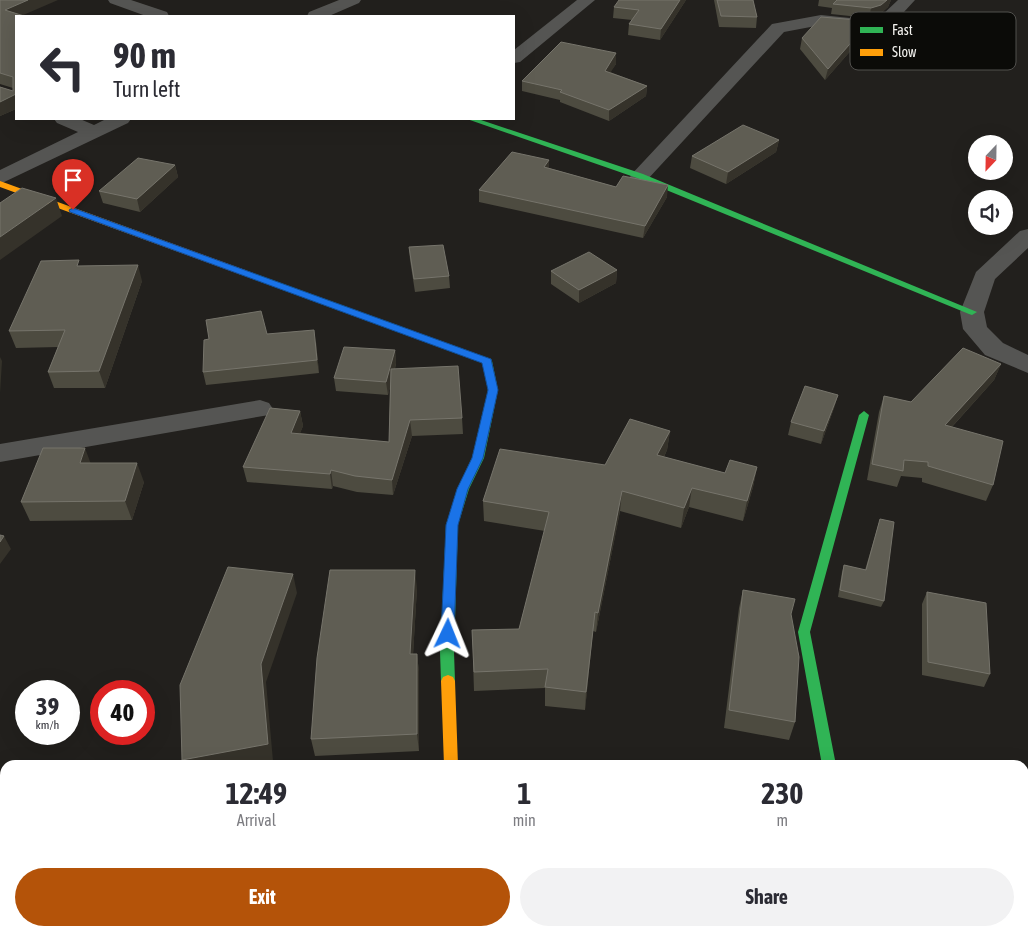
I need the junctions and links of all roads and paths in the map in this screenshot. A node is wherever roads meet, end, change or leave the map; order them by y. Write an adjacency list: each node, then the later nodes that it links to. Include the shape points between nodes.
1 (116, 0): 6 (street)
2 (353, 0): 7 (street)
3 (587, 0): 9 (street)
4 (907, 0): 5 (street)
5 (895, 12)
6 (158, 15)
7 (317, 15)
8 (850, 23): 14 (street, via 820,20 778,28)
9 (515, 57)
10 (66, 120): 13 (street)
11 (118, 120): 13 (street)
12 (474, 120): 14 (street)
13 (94, 132): 15 (street)
14 (640, 176): 18 (street)
15 (0, 178)
16 (0, 184): 23 (street, via 487,361 493,390 478,458 462,489 452,525 447,652)
17 (1028, 236): 18 (street, via 984,277)
18 (972, 312): 19 (street, via 975,329 994,349)
19 (1028, 365)
20 (260, 409): 22 (street)
21 (864, 415): 24 (street, via 804,632)
22 (0, 453)
23 (451, 760)
24 (828, 760)

